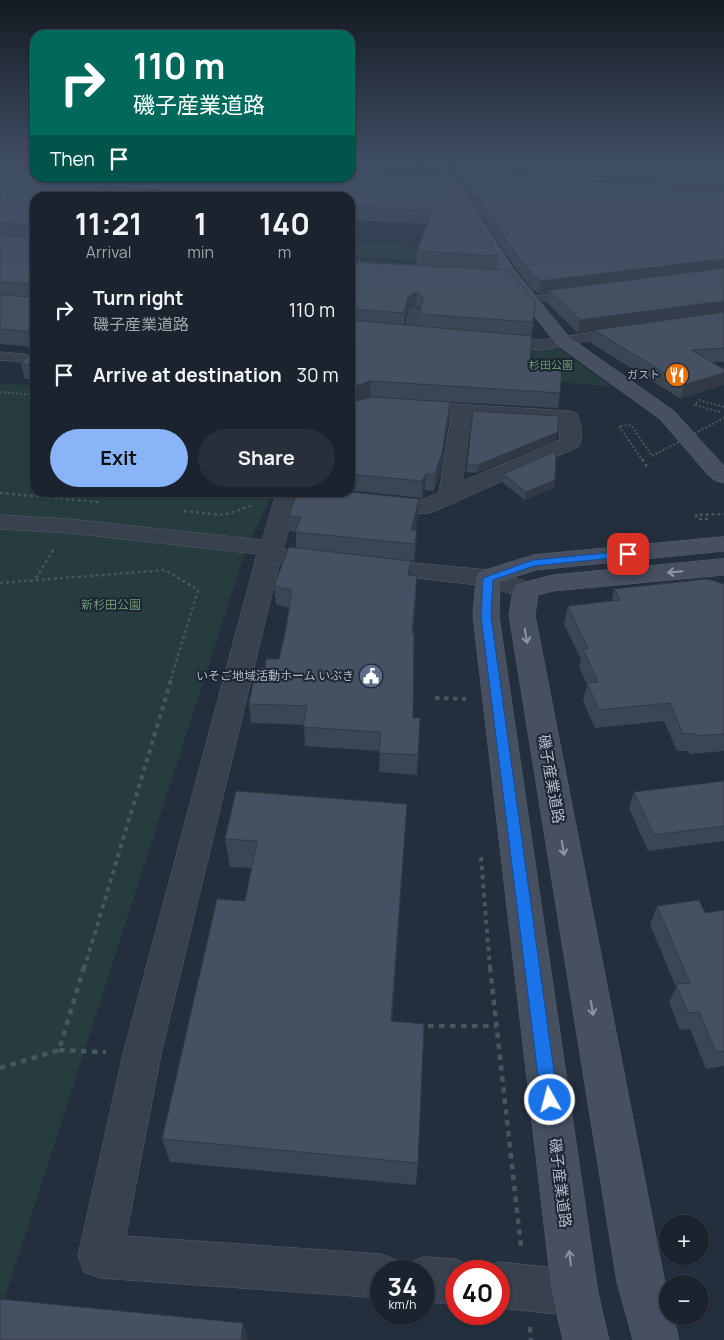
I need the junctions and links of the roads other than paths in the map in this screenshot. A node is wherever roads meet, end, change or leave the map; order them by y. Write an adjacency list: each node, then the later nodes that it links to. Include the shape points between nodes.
1 (476, 221): 3 (street)
2 (494, 277): 3 (street)
3 (513, 278): 5 (street)
4 (588, 292): 5 (lane)
5 (530, 300): 11 (street)
6 (415, 312): 8 (lane)
7 (627, 332): 11 (lane)
8 (402, 334): 9 (street)
9 (429, 336)
10 (476, 340): 11 (street, via 542,344)
11 (563, 341): 16 (street, via 653,403)
12 (0, 356): 13 (lane)
13 (30, 359)
14 (462, 409): 15 (street, via 370,405); 17 (street); 17 (street, via 569,416 571,443)
15 (355, 410)
16 (724, 476)
17 (450, 495): 19 (street, via 425,507)
18 (287, 497): 22 (street)
19 (327, 497)
20 (0, 522): 22 (street, via 69,526)
21 (724, 544): 24 (street, via 533,563)
22 (270, 552): 24 (street); 26 (street, via 142,1054 100,1256)
23 (724, 567): 25 (street, one-way to 25, via 553,583)
24 (488, 578): 25 (street); 28 (street, 磯子産業道路, one-way to 24, via 486,616)
25 (526, 590): 30 (street, 磯子産業道路, one-way to 30, via 522,615 640,1282)
26 (370, 1275)
27 (512, 1286): 28 (street)
28 (575, 1293): 29 (street, 磯子産業道路)
29 (586, 1340)
30 (656, 1340)

